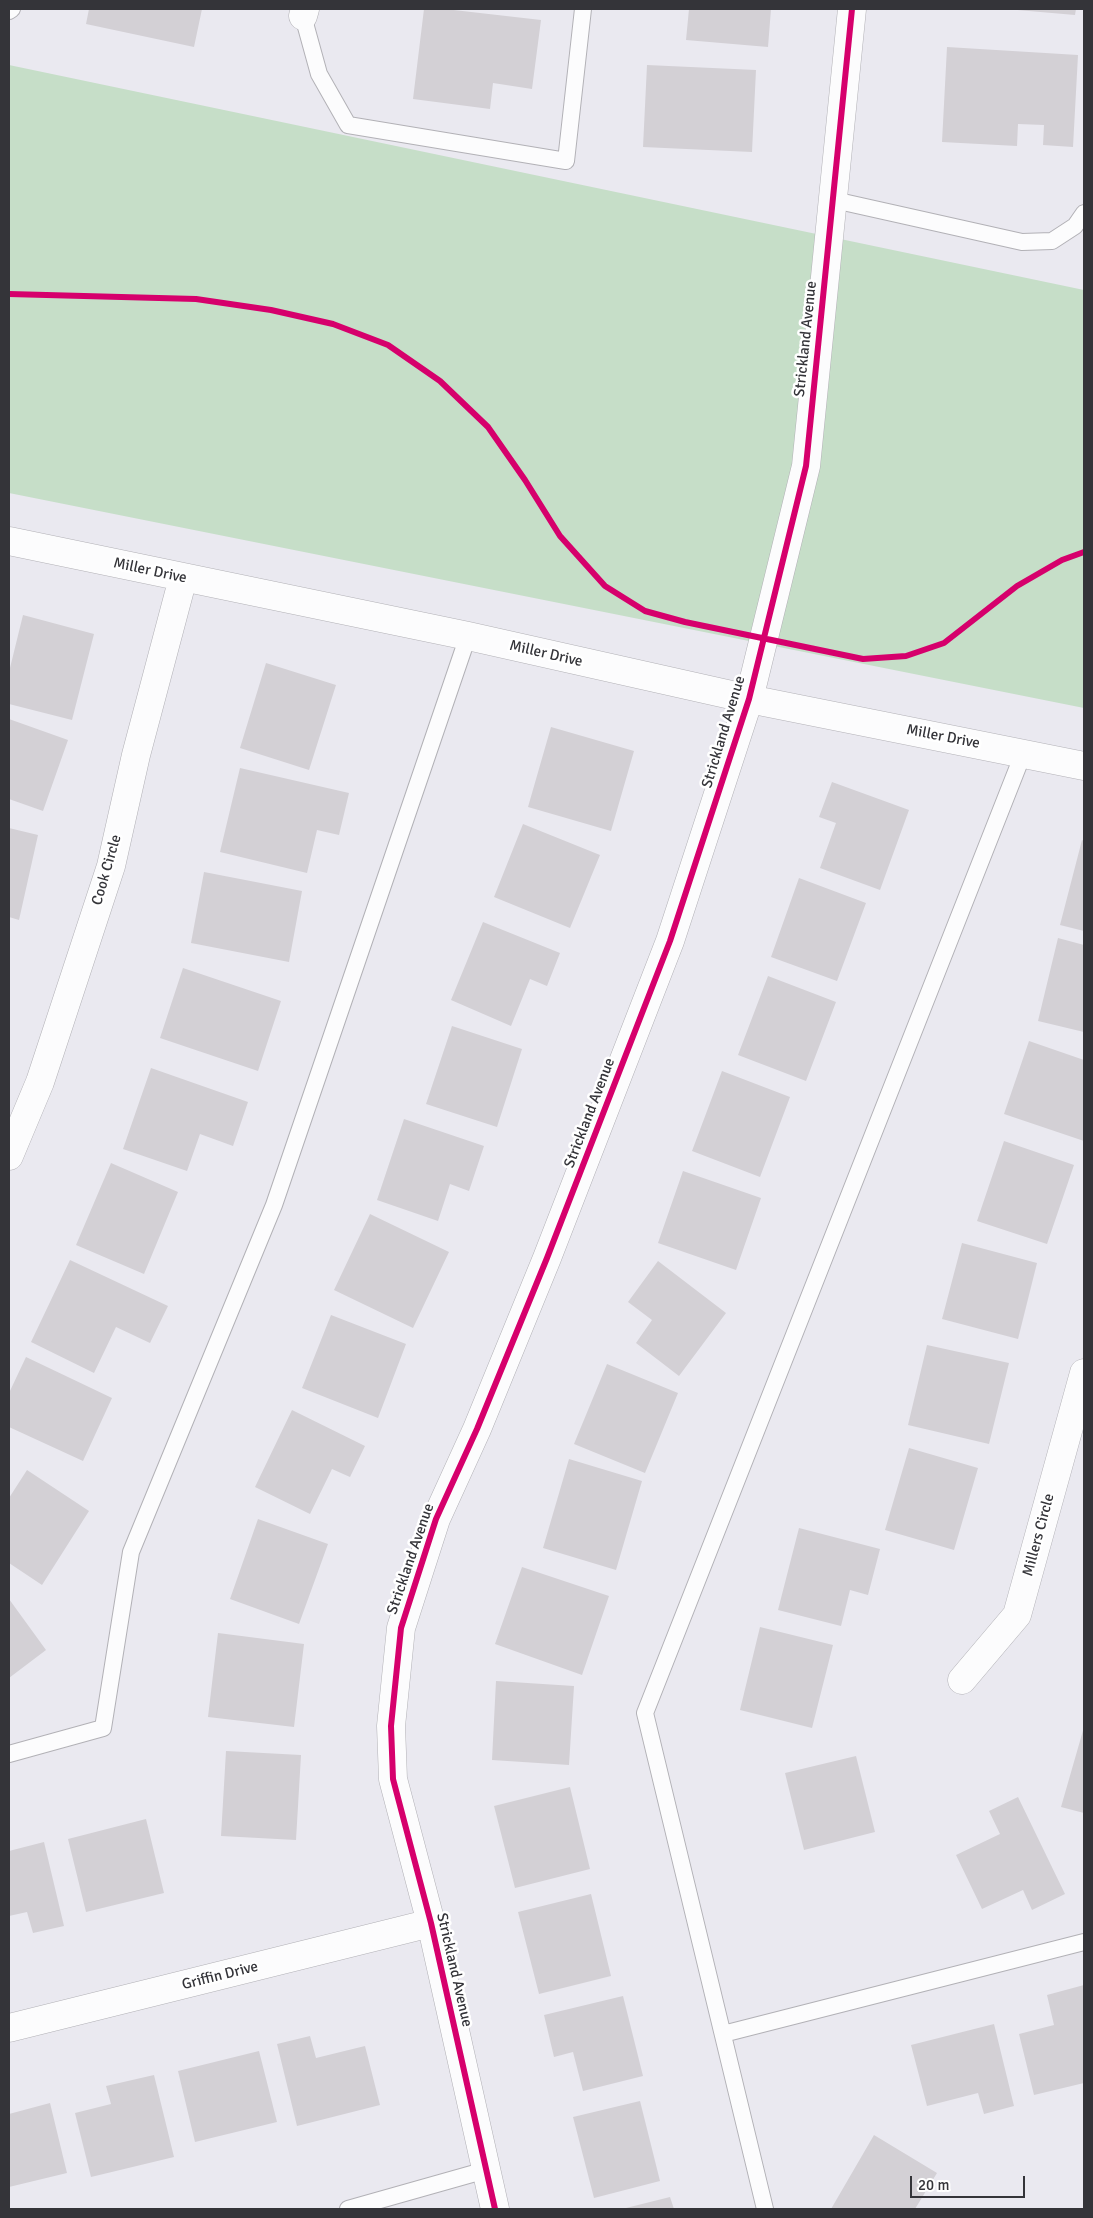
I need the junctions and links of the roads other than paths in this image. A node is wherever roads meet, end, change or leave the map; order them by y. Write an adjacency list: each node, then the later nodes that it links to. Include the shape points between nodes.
1 (12, 9): 4 (lane)
2 (583, 9): 5 (lane, via 566,161 348,125 319,74)
3 (852, 9): 6 (street, Strickland Avenue)
4 (9, 11)
5 (304, 12)
6 (834, 200): 7 (lane, via 1022,242 1052,241 1075,226); 11 (street, Strickland Avenue, via 806,466)
7 (1084, 213)
8 (9, 541): 9 (street, Miller Drive)
9 (183, 578): 10 (street, Miller Drive); 14 (street, Cook Circle, via 136,755 111,866 40,1082)
10 (468, 636): 11 (street, Miller Drive); 17 (lane, via 274,1205 131,1552 103,1728)
11 (749, 699): 12 (street, Miller Drive); 18 (street, Strickland Avenue, via 670,941 543,1267 477,1429 436,1519 401,1628 391,1726 393,1779)
12 (1023, 754): 13 (street, Miller Drive); 21 (lane, via 645,1713)
13 (1084, 766)
14 (9, 1156)
15 (1084, 1374): 16 (street, Millers Circle, via 1017,1615)
16 (962, 1680)
17 (9, 1754)
18 (431, 1923): 20 (street, Griffin Drive); 22 (street, Strickland Avenue)
19 (1084, 1942): 21 (lane)
20 (9, 2028)
21 (723, 2034): 25 (lane)
22 (486, 2170): 23 (lane); 24 (street, Strickland Avenue)
23 (348, 2209)
24 (495, 2209)
25 (765, 2209)

